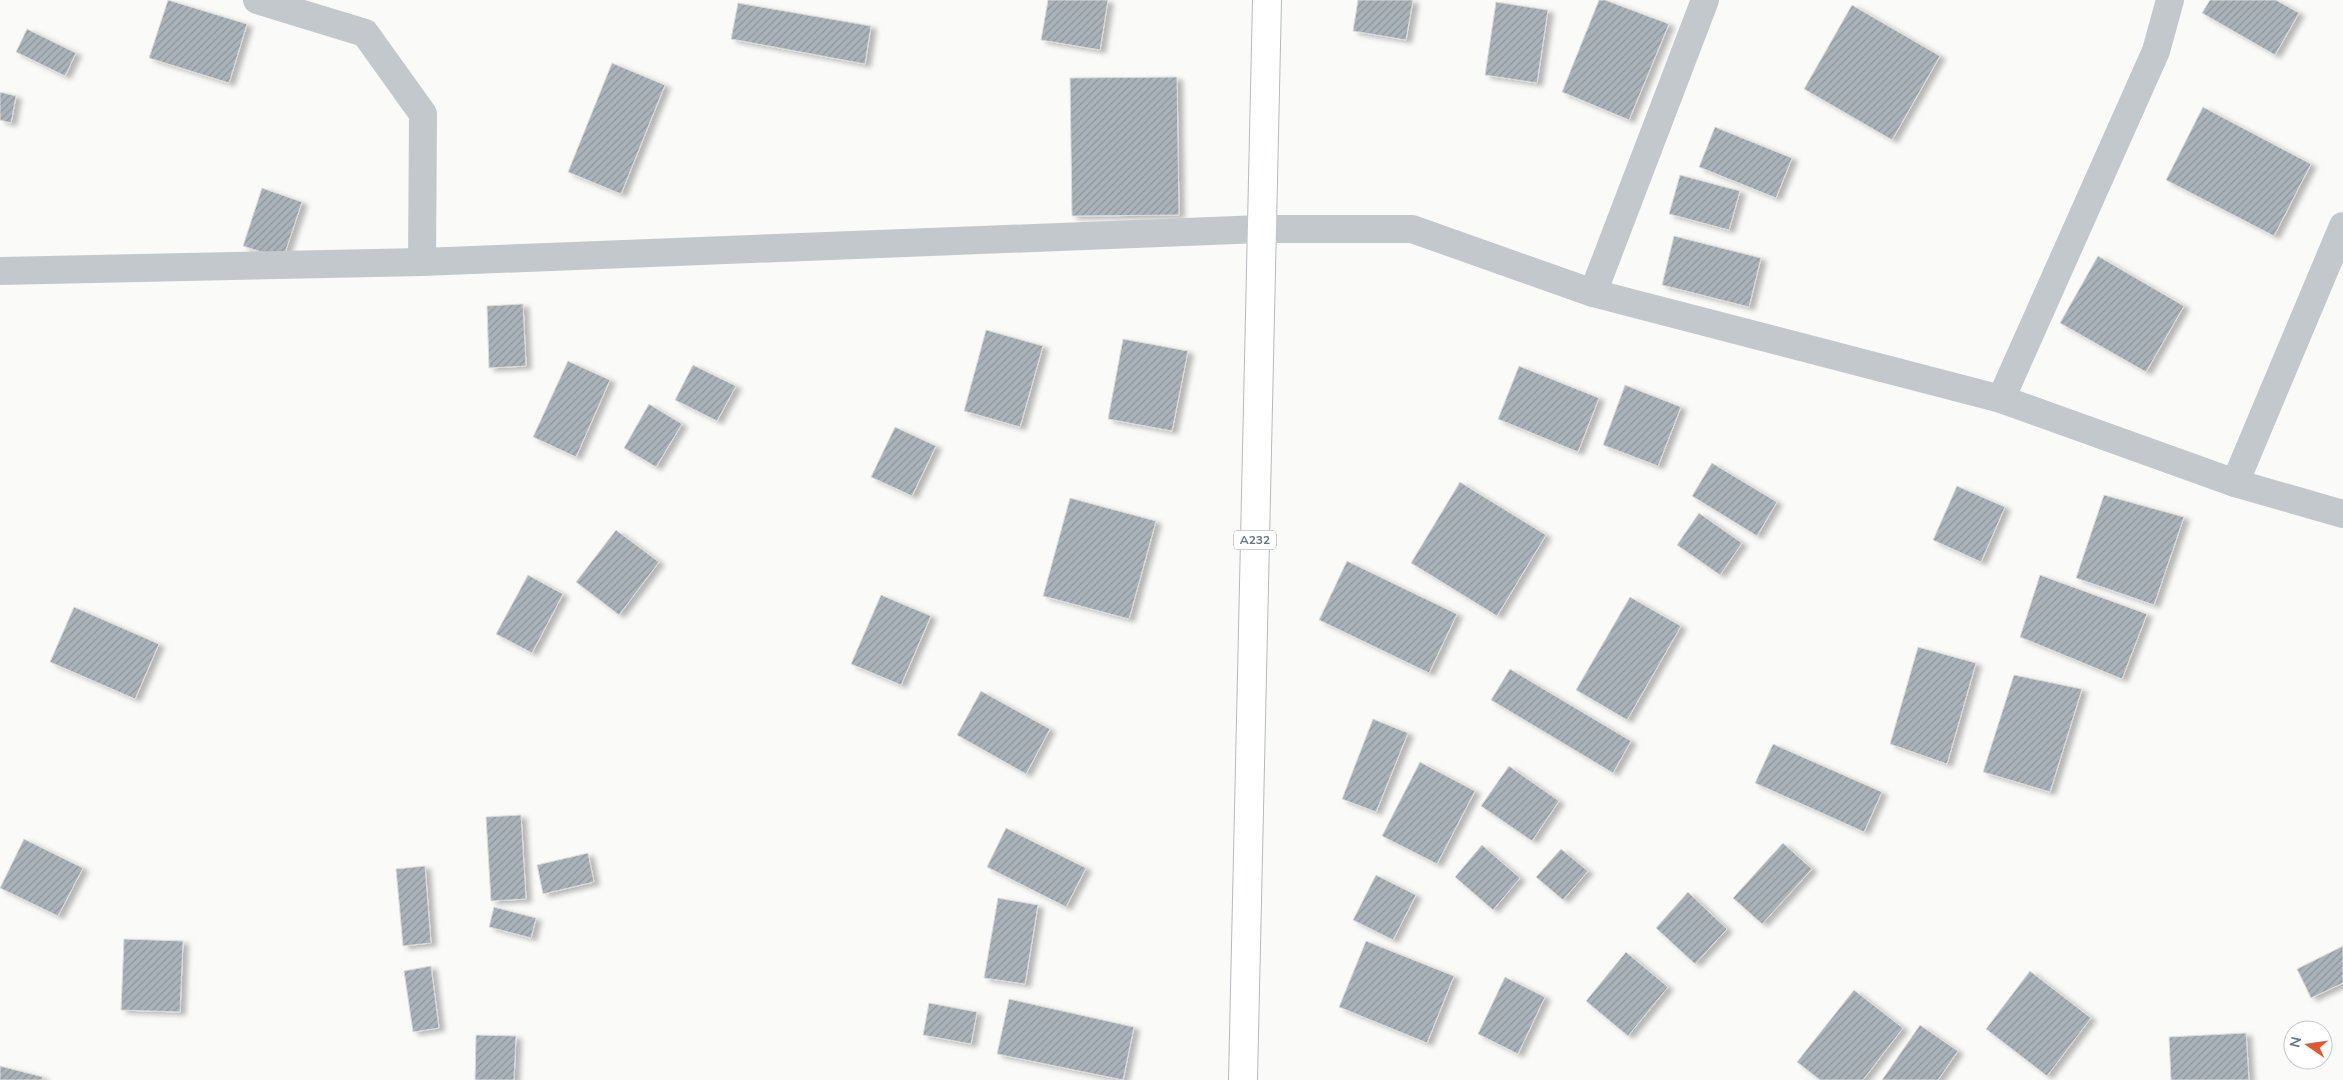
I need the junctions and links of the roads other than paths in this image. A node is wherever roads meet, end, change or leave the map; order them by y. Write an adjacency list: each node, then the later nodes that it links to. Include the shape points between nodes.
1 (257, 0): 7 (street, via 365,33 423,114)
2 (1267, 0): 6 (main road, A232)
3 (1705, 0): 9 (street)
4 (2170, 0): 10 (street, via 2156,51)
5 (2343, 226): 11 (street)
6 (1261, 229): 7 (street); 9 (street, via 1412,229); 13 (main road, A232)
7 (422, 262): 8 (street)
8 (0, 271)
9 (1593, 293): 10 (street)
10 (2001, 400): 11 (street)
11 (2235, 483): 12 (street)
12 (2343, 514)
13 (1244, 1080)

